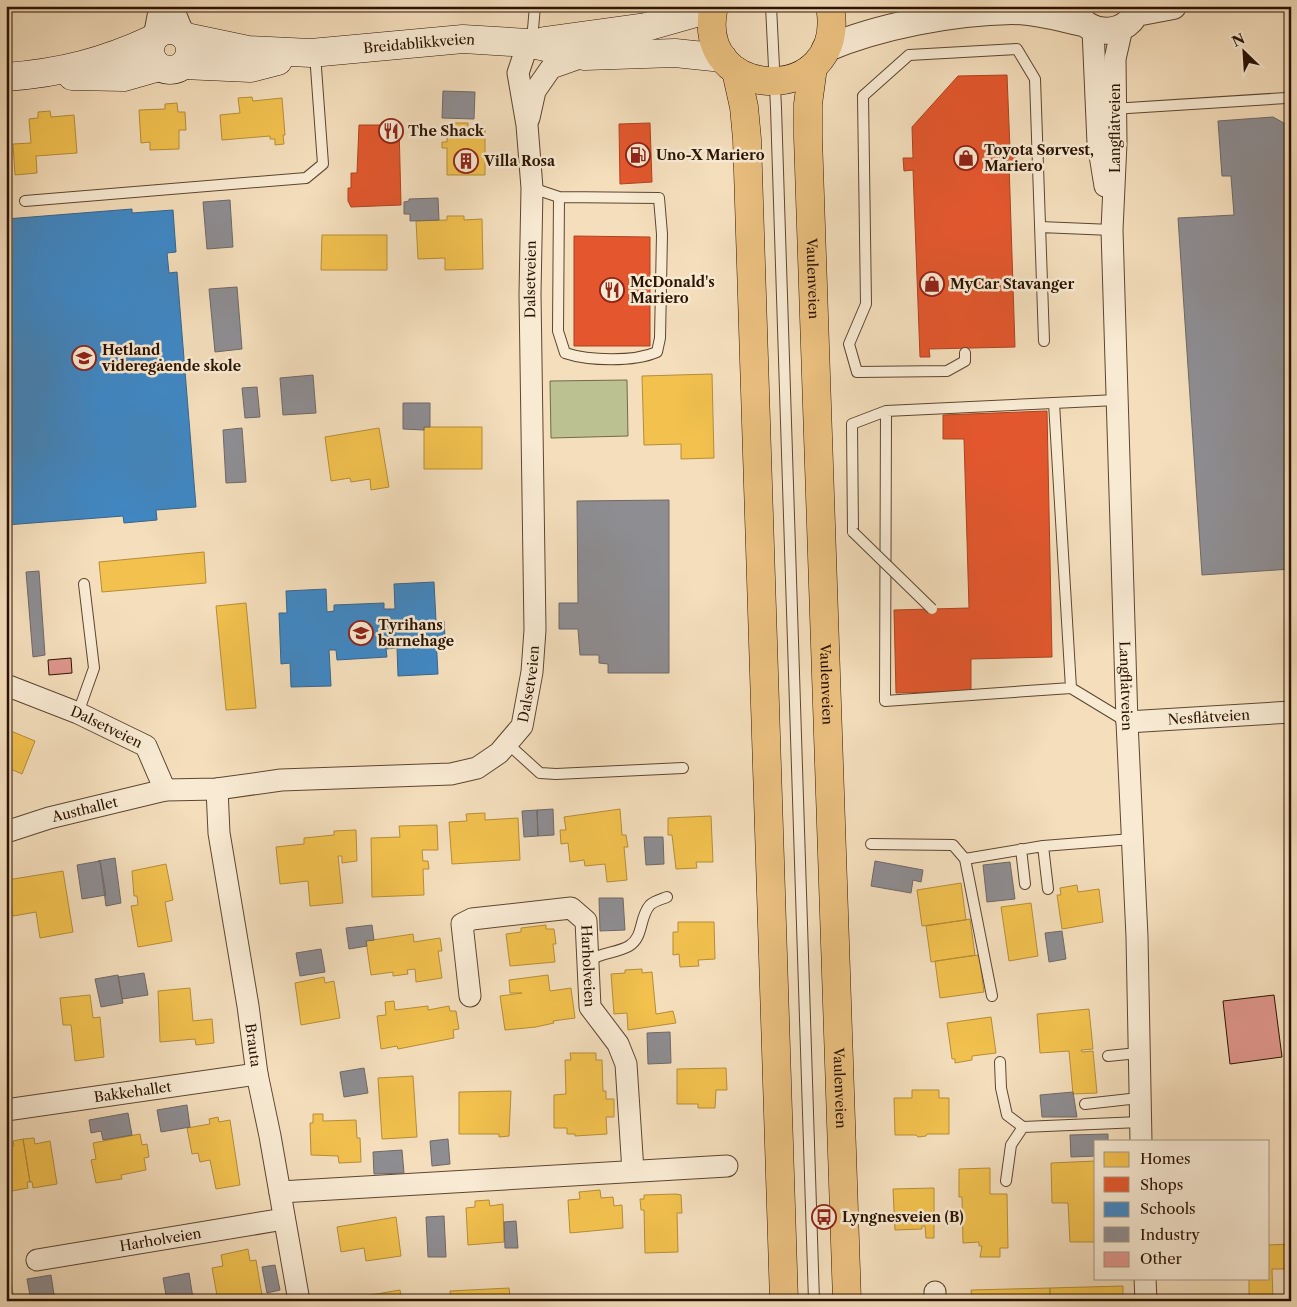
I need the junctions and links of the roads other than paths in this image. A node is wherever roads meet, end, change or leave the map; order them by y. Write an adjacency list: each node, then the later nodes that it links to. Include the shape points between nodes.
1 (160, 6): 11 (street)
2 (172, 6): 10 (street)
3 (535, 6): 12 (lane)
4 (771, 6): 20 (lane)
5 (830, 6): 15 (main road, Vaulenveien, via 832,28)
6 (1173, 6): 8 (street)
7 (714, 7): 12 (main road, Breidablikkveien, via 646,27); 16 (main road, via 713,34)
8 (1132, 16): 9 (street, via 1106,32); 22 (street, Langflåtveien, via 1115,59)
9 (1084, 20): 15 (street, via 1014,11 973,14 875,32); 22 (street, Langflåtveien)
10 (185, 36): 11 (main road, via 169,30); 13 (main road, Breidablikkveien, via 248,50); 17 (main road, via 190,46 189,56)
11 (154, 38): 17 (main road, via 149,49 152,59); 18 (main road, Breidablikkveien, via 126,51)
12 (528, 43): 13 (main road, Breidablikkveien, via 463,39); 14 (main road, Breidablikkveien); 23 (street, Dalsetveien, via 518,73)
13 (313, 53): 17 (main road, Breidablikkveien, via 250,68); 26 (lane, via 323,164 306,178)
14 (585, 56): 16 (main road, Breidablikkveien, via 675,54); 23 (street, Dalsetveien, via 551,68 535,91)
15 (819, 58): 20 (main road, via 789,80); 76 (main road, Vaulenveien, via 808,104 808,137)
16 (730, 64): 20 (main road, via 755,80); 74 (main road, via 744,107 747,139)
17 (171, 66): 18 (main road, Breidablikkveien, via 124,77)
18 (48, 73): 19 (main road, Breidablikkveien)
19 (6, 77)
20 (775, 83): 75 (lane)
21 (1286, 98): 22 (lane)
22 (1106, 109): 28 (street, Langflåtveien, via 1098,143)
23 (527, 125): 24 (street, Dalsetveien)
24 (532, 188): 25 (lane); 41 (street, Dalsetveien, via 530,294 535,630 532,672 522,726)
25 (559, 197): 25 (lane, via 558,331 565,354 579,358 643,358 657,352 662,234 659,198)
26 (26, 201)
27 (1040, 227): 28 (lane); 29 (lane); 30 (lane, via 1035,79 1017,49 909,56 863,96 866,304 849,344 857,372 947,370 965,361)
28 (1112, 230): 31 (street, Langflåtveien)
29 (1044, 341)
30 (965, 353)
31 (1117, 400): 32 (lane); 40 (street, Langflåtveien)
32 (1054, 403): 33 (lane); 37 (lane)
33 (886, 411): 35 (lane, bridge, via 852,424 853,532); 37 (lane, via 885,701)
34 (84, 584): 39 (lane, via 94,668)
35 (932, 609)
36 (6, 685): 39 (street, Dalsetveien)
37 (1071, 688): 40 (lane)
38 (1291, 712): 40 (street, Nesflåtveien)
39 (78, 713): 44 (street, Dalsetveien, via 146,746)
40 (1127, 722): 46 (street, Langflåtveien)
41 (508, 744): 42 (lane, via 540,773); 43 (street, Dalsetveien, via 477,768 451,774 281,780)
42 (683, 768)
43 (217, 788): 44 (street, Dalsetveien); 60 (street, Brauta, via 219,833)
44 (165, 790): 45 (street, Austhallet, via 49,818)
45 (6, 832)
46 (1132, 839): 48 (lane); 57 (street, Langflåtveien)
47 (871, 844): 50 (lane, via 953,845)
48 (1043, 846): 49 (lane); 52 (lane)
49 (1021, 849): 50 (lane); 51 (lane)
50 (965, 859): 56 (lane)
51 (1026, 884)
52 (1048, 889)
53 (667, 897): 54 (lane, via 650,904 643,916 641,929 628,946 600,954)
54 (587, 962): 55 (street, Harholveien, via 586,921 571,908 472,919 462,924); 67 (street, Harholveien, via 590,1007 618,1044 626,1064)
55 (470, 996)
56 (992, 996)
57 (1138, 1053): 58 (lane); 61 (street, Langflåtveien)
58 (1108, 1056)
59 (1000, 1062): 64 (lane, via 1001,1088 1008,1115)
60 (257, 1074): 63 (street, Bakkehallet); 69 (street, Brauta)
61 (1139, 1098): 62 (lane); 65 (street, Langflåtveien)
62 (1086, 1104)
63 (6, 1110)
64 (1023, 1127): 65 (lane); 68 (lane, via 1011,1145)
65 (1140, 1131)
66 (727, 1166): 67 (street)
67 (633, 1171): 69 (street)
68 (1006, 1181)
69 (280, 1192): 70 (street, Brauta)
70 (284, 1219): 71 (street, Harholveien); 73 (street, Brauta)
71 (37, 1260)
72 (1145, 1280): 77 (street)
73 (299, 1301)
74 (784, 1301)
75 (814, 1301)
76 (847, 1301)
77 (1146, 1301)

